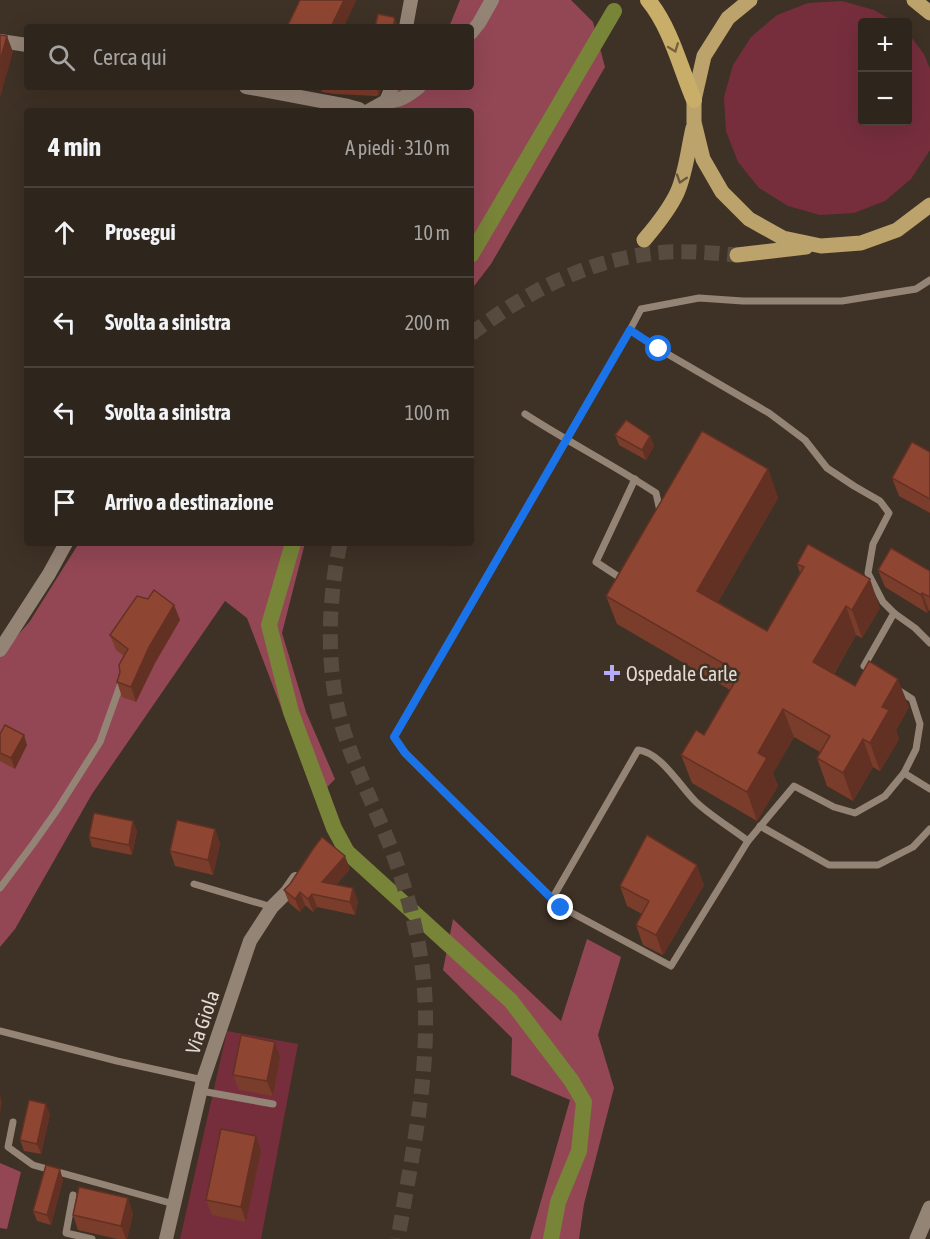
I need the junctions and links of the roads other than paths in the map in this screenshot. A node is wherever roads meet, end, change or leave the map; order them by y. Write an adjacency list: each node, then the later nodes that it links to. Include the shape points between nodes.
1 (411, 0): 7 (street)
2 (492, 0): 8 (street)
3 (648, 0): 14 (highway, one-way to 14, via 667,30)
4 (750, 0): 14 (main road, via 728,18 704,56)
5 (914, 0): 6 (main road)
6 (930, 13)
7 (407, 24)
8 (474, 29)
9 (0, 41): 10 (street)
10 (24, 45)
11 (262, 90): 16 (street)
12 (391, 90): 15 (street)
13 (415, 90): 15 (street, via 395,102)
14 (694, 100): 18 (main road)
15 (386, 101): 17 (street)
16 (355, 108)
17 (373, 108)
18 (694, 122): 20 (main road, one-way to 20, via 676,194); 21 (main road, via 703,159 722,192 749,219 783,238)
19 (930, 206): 21 (main road, via 897,230 861,243)
20 (644, 240)
21 (821, 246): 22 (main road)
22 (737, 255)
23 (930, 280): 24 (lane, via 916,289 842,301 699,298 641,309)
24 (630, 330): 26 (lane); 31 (lane, via 769,413 805,440 827,468 880,501 890,513 873,544 868,573 883,602)
25 (525, 414): 26 (lane)
26 (566, 440): 27 (lane); 45 (lane, via 394,737 405,753)
27 (635, 479): 28 (lane, via 656,493 661,510); 30 (lane, via 596,562 622,579)
28 (655, 520)
29 (64, 546): 33 (street)
30 (628, 569)
31 (894, 613): 32 (lane); 34 (lane, via 864,666)
32 (930, 643)
33 (0, 650)
34 (874, 673)
35 (120, 686): 44 (lane, via 100,742)
36 (893, 686): 37 (lane, via 912,699 920,724 916,749)
37 (904, 773): 38 (lane); 39 (lane, via 885,796 855,813 834,807 794,786)
38 (930, 789)
39 (760, 826): 40 (lane, via 829,865 878,865 913,847); 41 (lane)
40 (930, 829)
41 (748, 841): 45 (lane, via 671,966 561,908); 45 (lane, via 695,801 669,770 639,750)
42 (305, 865): 46 (street, Via Giola)
43 (194, 884): 46 (lane)
44 (0, 888)
45 (552, 899)
46 (272, 907): 48 (street, Via Giola, via 250,942)
47 (0, 1031): 48 (lane)
48 (202, 1085): 49 (lane); 52 (street, Via Giola)
49 (273, 1104)
50 (13, 1122): 52 (lane, via 8,1148 33,1165)
51 (73, 1195): 54 (lane, via 66,1233)
52 (174, 1204): 55 (street, Via Giola)
53 (930, 1208): 56 (street)
54 (92, 1239)
55 (166, 1239)
56 (917, 1239)

